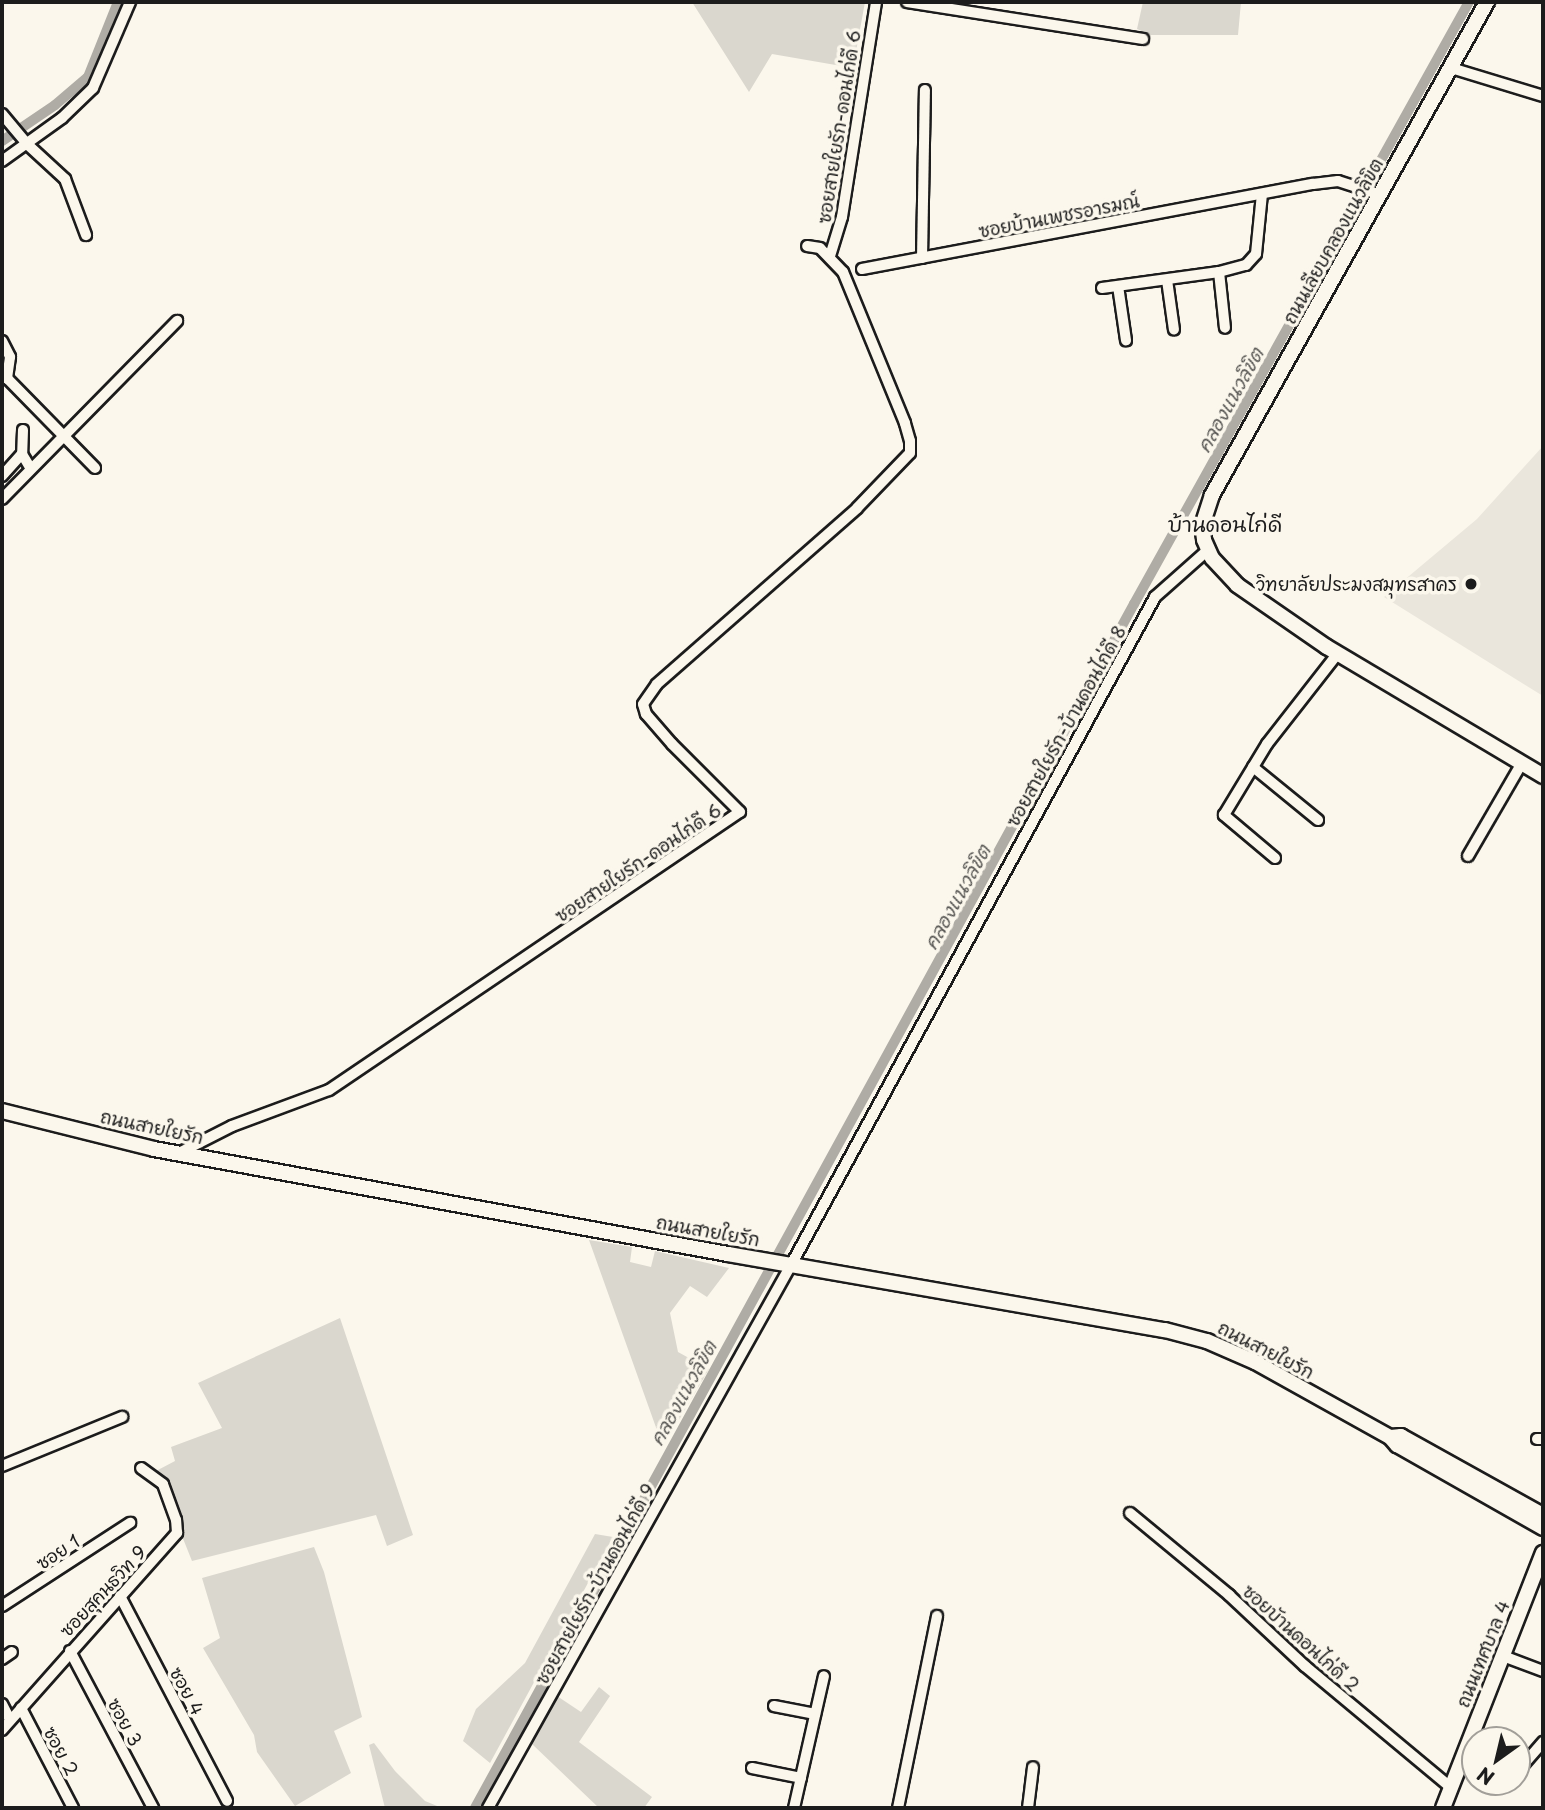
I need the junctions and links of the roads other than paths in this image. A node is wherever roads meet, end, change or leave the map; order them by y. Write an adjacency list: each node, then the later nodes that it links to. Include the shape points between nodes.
1 (130, 2): 10 (street, via 93,88)
2 (876, 2): 16 (street, ซอยสายใยรัก-ดอนไก่ดี 6, via 842,217)
3 (906, 2): 5 (street)
4 (1487, 2): 6 (street, ถนนเลียบคลองแนวลิขิต)
5 (1143, 39)
6 (1451, 68): 8 (street); 13 (street, ถนนเลียบคลองแนวลิขิต)
7 (925, 90): 17 (street)
8 (1543, 96)
9 (2, 114): 10 (street)
10 (27, 144): 11 (street); 14 (street, via 65,180)
11 (2, 161)
12 (1262, 194): 13 (street, ซอยบ้านเพชรอารมณ์, via 1336,182); 17 (street, ซอยบ้านเพชรอารมณ์); 19 (street, via 1256,254 1246,265)
13 (1377, 194): 36 (street, ถนนเลียบคลองแนวลิขิต, via 1212,495 1202,525)
14 (86, 235)
15 (807, 246): 16 (street, ซอยสายใยรัก-ดอนไก่ดี 6)
16 (830, 256): 45 (street, ซอยสายใยรัก-ดอนไก่ดี 6, via 844,272 905,423 910,453 857,508 657,684 643,704 663,734 740,812 329,1090 232,1126)
17 (922, 258): 18 (street, ซอยบ้านเพชรอารมณ์)
18 (862, 269)
19 (1219, 272): 20 (street); 24 (street)
20 (1167, 281): 21 (street); 25 (street)
21 (1118, 286): 22 (street); 26 (street)
22 (1102, 288)
23 (177, 321): 30 (street)
24 (1225, 328)
25 (1174, 330)
26 (1126, 340)
27 (2, 341): 28 (street, via 10,357)
28 (4, 376): 30 (street)
29 (23, 430): 31 (street)
30 (62, 436): 32 (street); 33 (street)
31 (22, 454): 33 (street); 34 (street)
32 (95, 468)
33 (31, 469): 35 (street)
34 (2, 476)
35 (2, 499)
36 (1208, 550): 37 (street, via 1237,585); 46 (street, ซอยสายใยรัก-บ้านดอนไก่ดี 8, via 1155,597)
37 (1338, 653): 38 (street); 39 (street)
38 (1522, 764): 40 (street); 42 (street)
39 (1253, 767): 41 (street); 43 (street, via 1224,816)
40 (1543, 776)
41 (1318, 820)
42 (1468, 856)
43 (1275, 858)
44 (2, 1111): 45 (street, ถนนสายใยรัก)
45 (178, 1153): 46 (street, ถนนสายใยรัก)
46 (788, 1264): 51 (street, ถนนสายใยรัก, via 1207,1341 1255,1362 1397,1445); 79 (street, ซอยสายใยรัก-บ้านดอนไก่ดี 9)
47 (122, 1416): 48 (street)
48 (2, 1466)
49 (141, 1468): 55 (street, ซอยสุคนธวิท 9, via 163,1484 177,1533)
50 (1130, 1513): 75 (street, ซอยบัานดอนไก่ดี 2)
51 (1536, 1513): 53 (street, ถนนสายใยรัก); 54 (street, via 1535,1534)
52 (130, 1523): 56 (street, ซอย 1)
53 (1543, 1528)
54 (1542, 1556): 60 (street, ถนนเทศบาล 4)
55 (120, 1596): 58 (street, ซอยสุคนธวิท 9); 76 (street, ซอย 4)
56 (2, 1606)
57 (937, 1616): 81 (street)
58 (70, 1651): 66 (street, ซอยสุคนธวิท 9); 78 (street, ซอย 3)
59 (12, 1652): 61 (street)
60 (1503, 1656): 62 (street); 75 (street, ถนนเทศบาล 4)
61 (2, 1659)
62 (1543, 1671)
63 (824, 1676): 67 (street)
64 (2, 1704): 68 (street)
65 (774, 1706): 67 (street)
66 (21, 1709): 68 (street, ซอยสุคนธวิท 9); 77 (street, ซอย 2)
67 (815, 1714): 74 (street)
68 (10, 1720): 69 (street, ซอยสุคนธวิท 9)
69 (2, 1730)
70 (1543, 1742): 71 (street)
71 (1531, 1756)
72 (1034, 1767): 82 (street)
73 (752, 1768): 74 (street)
74 (801, 1778): 80 (street)
75 (1450, 1787): 83 (street, ถนนเทศบาล 4)
76 (227, 1801)
77 (73, 1808)
78 (153, 1808)
79 (488, 1808)
80 (794, 1808)
81 (898, 1808)
82 (1028, 1808)
83 (1443, 1808)

